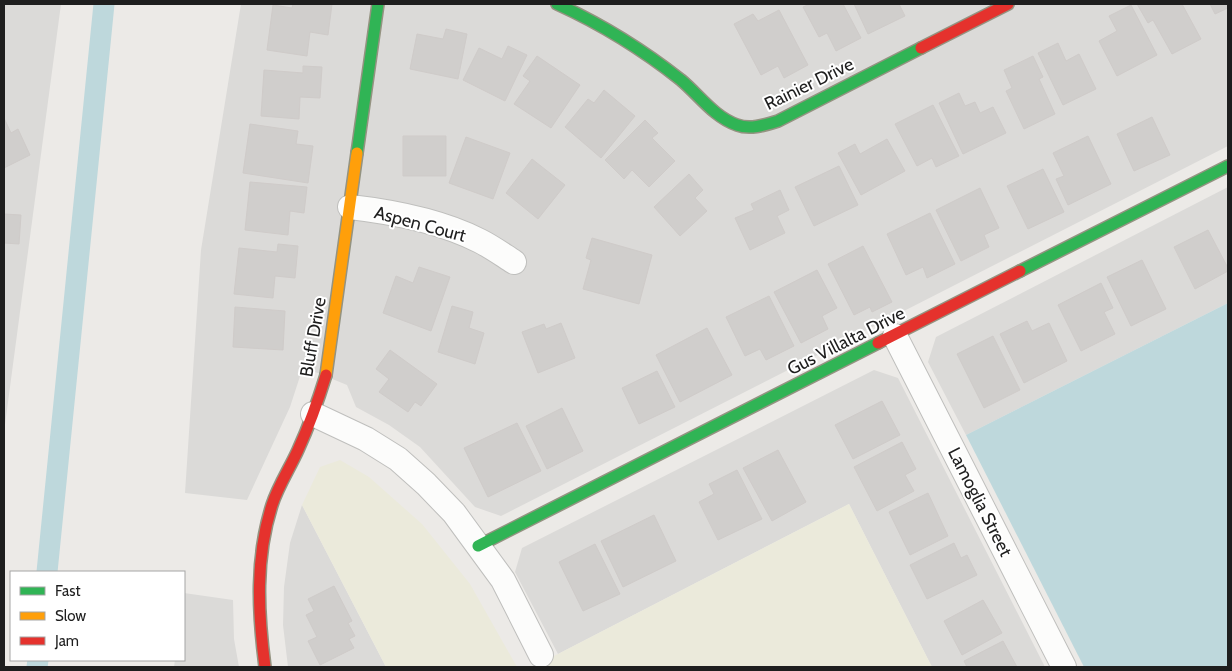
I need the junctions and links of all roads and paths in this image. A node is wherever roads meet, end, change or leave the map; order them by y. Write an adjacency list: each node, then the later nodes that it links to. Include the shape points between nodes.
1 (378, 4): 5 (street, Bluff Drive)
2 (557, 4): 3 (street, Rainier Drive, via 640,50 735,125 757,127 778,121)
3 (1008, 4)
4 (1228, 166): 7 (street, Gus Villalta Drive)
5 (350, 207): 6 (street, Aspen Court, via 445,226 480,241); 8 (street, Bluff Drive, via 327,371)
6 (514, 262)
7 (895, 336): 9 (street, Gus Villalta Drive); 12 (street, Lamoglia Street)
8 (314, 414): 9 (street, via 366,439 398,459 454,513); 11 (street, Bluff Drive, via 272,505 266,526 260,568 259,611)
9 (478, 546): 10 (street, via 503,580)
10 (541, 655)
11 (265, 667)
12 (1064, 667)

